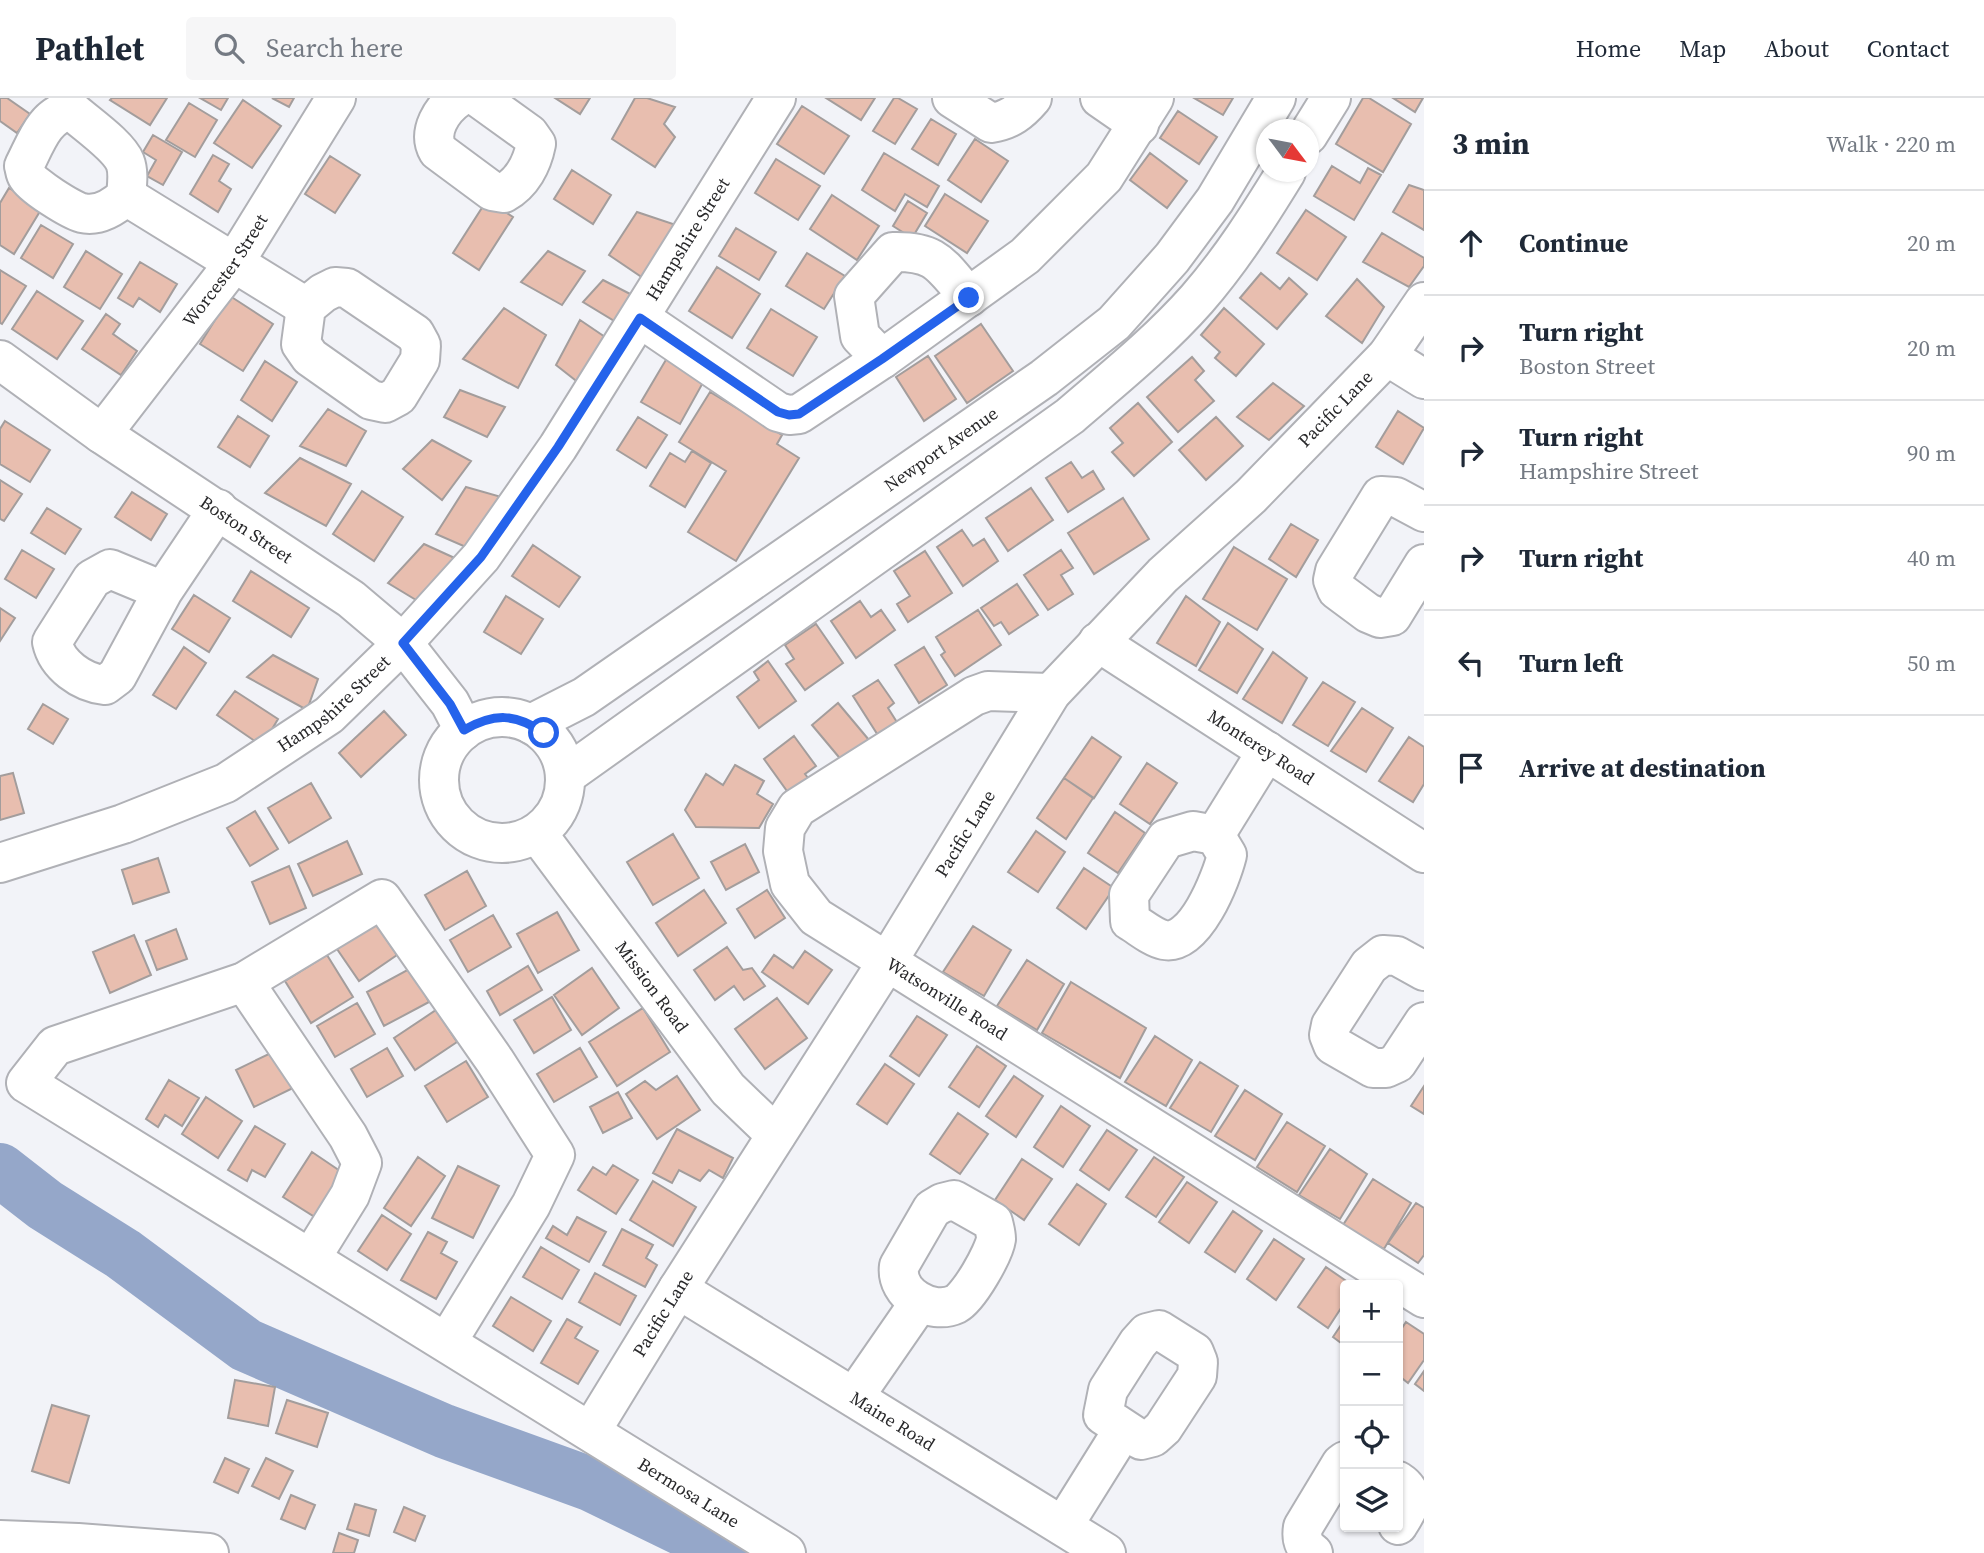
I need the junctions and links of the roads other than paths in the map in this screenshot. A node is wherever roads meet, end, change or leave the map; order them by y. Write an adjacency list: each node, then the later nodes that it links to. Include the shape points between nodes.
1 (336, 98): 12 (street, Worcester Street)
2 (776, 98): 16 (street, Hampshire Street)
3 (952, 98): 4 (street, via 991,123 1007,120)
4 (1032, 98)
5 (1100, 98): 8 (street)
6 (1276, 98): 29 (street, Newport Avenue, via 1215,200 1172,258 1114,323 1044,378 584,697)
7 (1331, 98): 9 (street)
8 (1147, 111): 13 (street, via 1104,177 1025,256)
9 (1318, 119)
10 (1280, 182): 32 (street, via 1255,224 1196,300 1070,416)
11 (126, 196): 12 (street)
12 (234, 263): 15 (street); 21 (street, Worcester Street)
13 (969, 298): 18 (street); 18 (street, via 935,258 893,252 855,296 860,336)
14 (1424, 302): 17 (street, Pacific Lane)
15 (306, 307)
16 (640, 318): 18 (street, via 789,415 799,414); 27 (street, Hampshire Street, via 481,557)
17 (1387, 356): 20 (street); 26 (street, Pacific Lane, via 1251,496 1163,575)
18 (882, 359)
19 (0, 360): 21 (street, Boston Street)
20 (1424, 379)
21 (102, 434): 22 (street, Boston Street)
22 (218, 509): 25 (street); 27 (street, Boston Street, via 351,599)
23 (1424, 512): 24 (street, via 1396,497 1381,496 1333,580 1337,590 1368,613 1392,616)
24 (1424, 564)
25 (163, 591)
26 (1098, 642): 28 (street, Pacific Lane); 31 (street, Monterey Road)
27 (403, 643): 30 (street, Boston Street); 36 (street, Hampshire Street, via 330,715 226,783 123,824)
28 (1051, 693): 37 (street, Pacific Lane); 37 (street, Watsonville Road, via 988,691 974,696 797,808 785,828 783,851 790,884 816,917)
29 (531, 724): 30 (street, via 497,717); 32 (street, via 555,745)
30 (464, 730): 33 (street, via 449,746 440,766 439,787 457,826 475,838 496,843 517,842)
31 (1267, 751): 34 (street); 35 (street, Monterey Road)
32 (565, 776): 33 (street, via 558,808)
33 (537, 833): 41 (street, Mission Road, via 728,1088)
34 (1214, 835)
35 (1424, 853)
36 (0, 863)
37 (887, 962): 41 (street, Pacific Lane); 44 (street, Watsonville Road)
38 (1422, 964): 40 (street, via 1383,955 1369,966 1329,1035 1333,1045 1363,1063 1385,1068 1397,1063)
39 (244, 982): 42 (street, via 362,1163 350,1195); 42 (street, Bermosa Lane, via 55,1046 26,1083); 46 (street, via 382,899 555,1155 531,1205)
40 (1424, 1023)
41 (776, 1135): 43 (street, Pacific Lane)
42 (311, 1258): 46 (street, Bermosa Lane)
43 (678, 1289): 47 (street, Maine Road); 49 (street, Pacific Lane)
44 (1424, 1298)
45 (919, 1303): 47 (street)
46 (447, 1342): 49 (street, Bermosa Lane)
47 (854, 1397): 53 (street, Maine Road)
48 (1123, 1430): 53 (street)
49 (591, 1431): 57 (street, Bermosa Lane)
50 (1340, 1466): 59 (street, via 1303,1527 1301,1538)
51 (1403, 1484): 52 (street, via 1411,1496)
52 (1403, 1517)
53 (1063, 1526): 58 (street, Maine Road)
54 (1393, 1532): 60 (street)
55 (0, 1541): 56 (street)
56 (209, 1553)
57 (786, 1553)
58 (1106, 1553)
59 (1313, 1553)
60 (1380, 1553)

